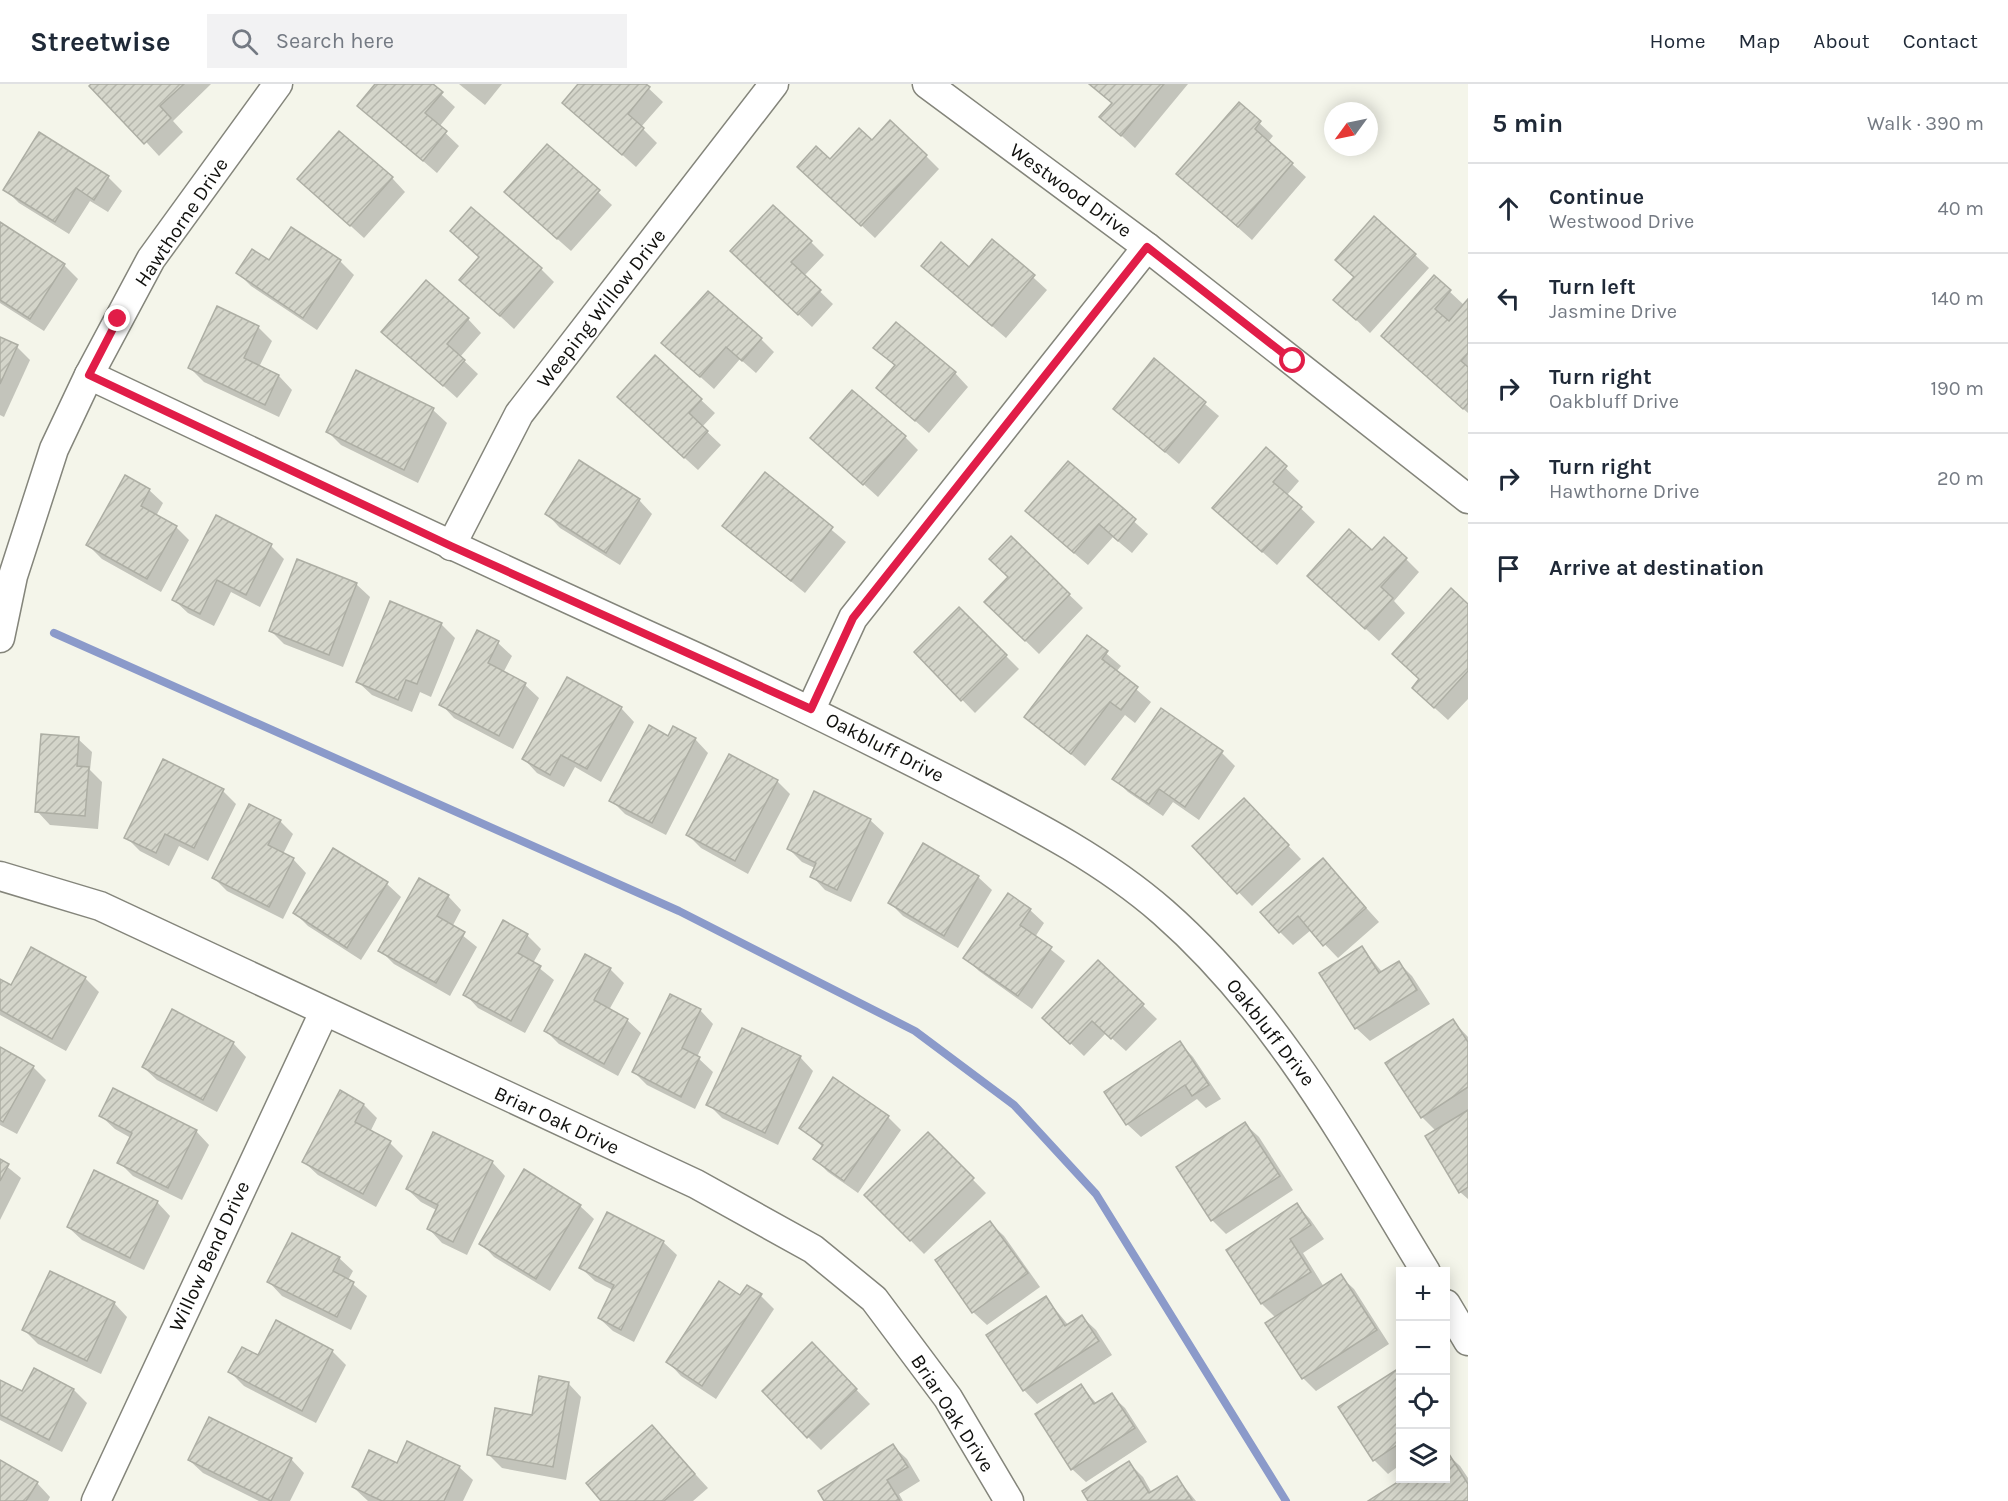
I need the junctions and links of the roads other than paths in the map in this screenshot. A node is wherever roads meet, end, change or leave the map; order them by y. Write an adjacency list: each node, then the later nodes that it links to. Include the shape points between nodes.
1 (278, 84): 5 (street, Hawthorne Drive, via 151,259)
2 (774, 84): 7 (street, Weeping Willow Drive, via 519,414)
3 (927, 84): 4 (street, Westwood Drive)
4 (1147, 247): 6 (street, Westwood Drive); 9 (street, via 853,618)
5 (89, 375): 7 (street, Oakbluff Drive); 8 (street, Hawthorne Drive, via 54,449 13,576)
6 (1468, 500)
7 (451, 546): 9 (street, Oakbluff Drive)
8 (0, 638)
9 (811, 709): 12 (street, Oakbluff Drive, via 1069,843 1162,911 1230,977 1286,1046)
10 (0, 876): 11 (street, Briar Oak Drive, via 100,906)
11 (324, 1012): 15 (street, Willow Bend Drive); 16 (street, Briar Oak Drive, via 696,1184 813,1249 874,1299 948,1398)
12 (1423, 1267)
13 (1450, 1311): 14 (street)
14 (1468, 1341)
15 (96, 1501)
16 (1009, 1501)

